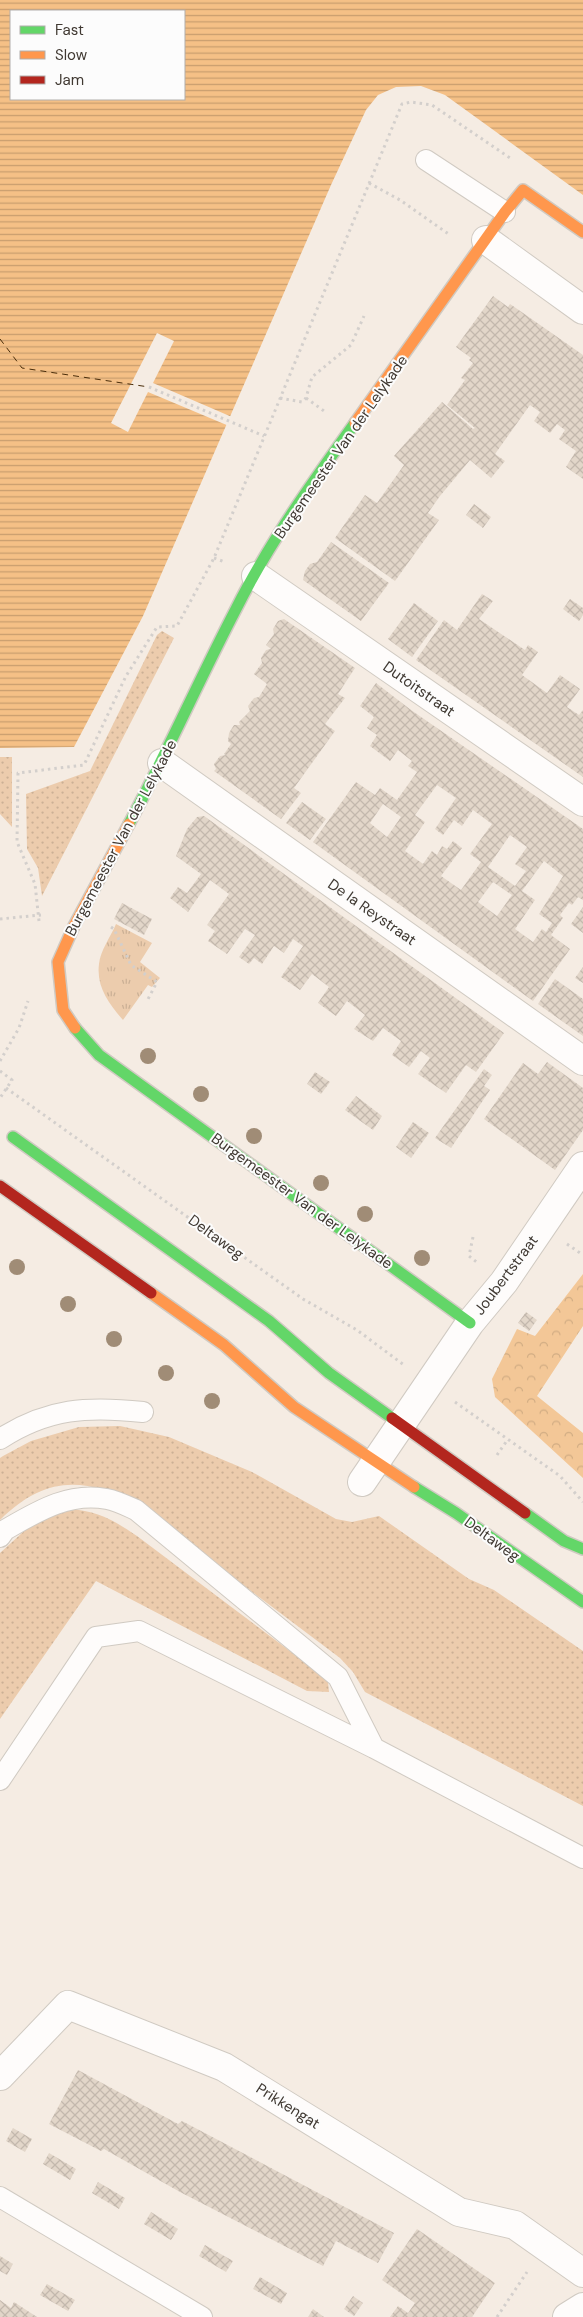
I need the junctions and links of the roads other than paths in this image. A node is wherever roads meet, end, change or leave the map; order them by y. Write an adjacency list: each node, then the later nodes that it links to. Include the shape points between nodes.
1 (426, 160): 2 (lane)
2 (505, 212): 3 (street, Burgemeester Van der Lelykade, via 524,190); 4 (street, Burgemeester Van der Lelykade)
3 (583, 232)
4 (482, 247): 5 (street); 6 (street, Burgemeester Van der Lelykade, via 294,509)
5 (583, 310)
6 (256, 576): 7 (street, Burgemeester Van der Lelykade, via 236,608); 8 (street, Dutoitstraat)
7 (162, 763): 9 (street, De la Reystraat); 13 (street, Burgemeester Van der Lelykade, via 58,962 64,1010 78,1033 99,1056)
8 (583, 802)
9 (583, 1061)
10 (6, 1133): 15 (street, via 269,1321 310,1359)
11 (583, 1166): 13 (street, Joubertstraat, via 504,1282)
12 (0, 1186): 17 (street, Deltaweg, via 224,1345)
13 (470, 1323): 15 (street, Joubertstraat)
14 (143, 1412): 16 (lane, via 103,1408 62,1411)
15 (399, 1424): 17 (street); 19 (street, via 564,1541)
16 (0, 1438)
17 (368, 1472): 20 (street, Deltaweg, via 456,1513)
18 (0, 1537): 21 (lane, via 5,1530 56,1502 80,1497 108,1499 136,1510 338,1677)
19 (583, 1549)
20 (583, 1602)
21 (374, 1748): 22 (lane, via 139,1631 96,1637); 23 (lane)
22 (0, 1780)
23 (583, 1858)
24 (0, 2076): 26 (street, Prikkengat, via 68,2005 224,2067 459,2212 515,2225)
25 (0, 2197): 28 (lane)
26 (583, 2273)
27 (583, 2307): 29 (street)
28 (202, 2317)
29 (567, 2317)

